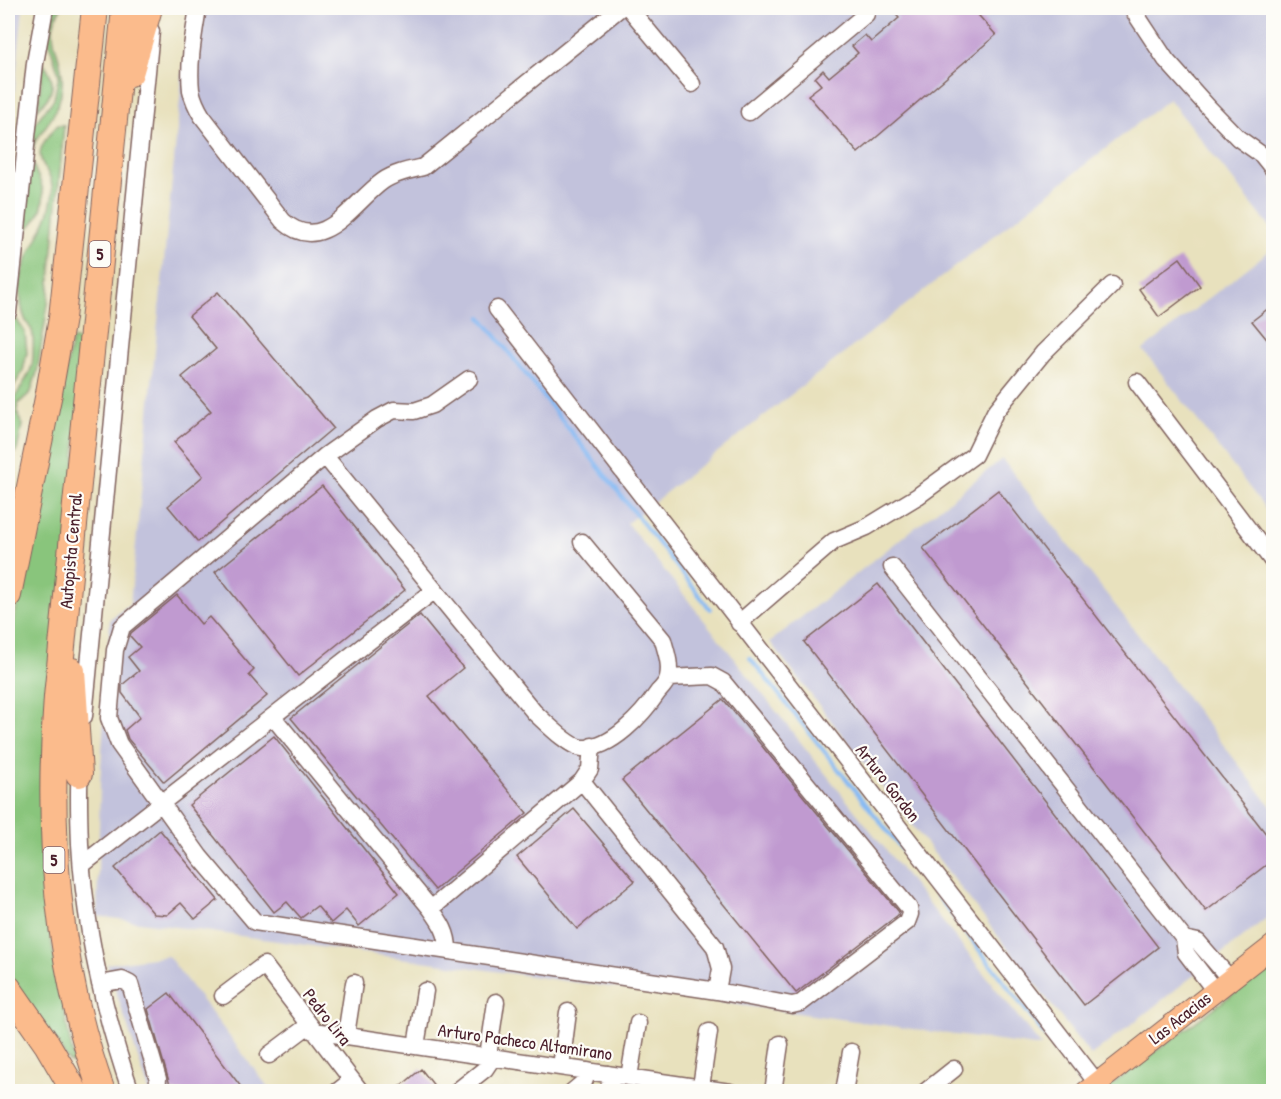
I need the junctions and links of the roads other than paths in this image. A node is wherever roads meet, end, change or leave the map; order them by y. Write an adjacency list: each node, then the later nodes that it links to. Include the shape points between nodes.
1 (45, 8): 17 (street, via 35,63)
2 (95, 8): 25 (highway, 5, via 62,318)
3 (125, 8): 13 (highway, Autopista Central / 5)
4 (149, 8): 13 (highway)
5 (154, 8): 31 (street)
6 (198, 8): 7 (street, via 191,77 195,103 283,221 292,230 303,233 333,226 384,180 423,167)
7 (620, 8)
8 (629, 8): 11 (street)
9 (867, 8): 12 (street, via 866,14)
10 (1133, 8): 14 (street, via 1166,60 1238,138 1262,155)
11 (692, 84)
12 (749, 112)
13 (112, 134): 26 (highway, Autopista Central / 5)
14 (1274, 170)
15 (1112, 285): 27 (street, via 1043,353 1012,391 995,412 974,455 918,496 867,527 834,541)
16 (497, 309): 27 (street, Arturo Gordon)
17 (8, 312)
18 (469, 379): 20 (street, via 432,405 385,414)
19 (1137, 382): 22 (street)
20 (325, 456): 24 (street); 33 (street, via 122,627 109,718 119,744)
21 (582, 542): 28 (street, via 663,640 669,660)
22 (1274, 563)
23 (892, 567): 40 (street, via 1184,939 1186,953)
24 (435, 590): 29 (street); 30 (street, via 534,712 566,740 580,748)
25 (8, 595)
26 (64, 623): 31 (highway, via 71,663); 65 (highway, Autopista Central / 5, via 53,767 56,886 72,987)
27 (740, 623): 63 (street, Arturo Gordon)
28 (668, 678): 30 (street, via 623,731 602,745); 43 (street, via 712,676 723,682 910,911 907,922 801,1003 792,1005)
29 (273, 717): 33 (street); 35 (street)
30 (592, 746): 32 (street, via 590,769)
31 (79, 774): 34 (street)
32 (582, 781): 35 (street); 43 (street, via 715,947 722,969)
33 (161, 803): 34 (street); 37 (street, via 255,922)
34 (82, 866): 39 (street)
35 (431, 909): 37 (street, via 444,927)
36 (1274, 945): 40 (main road, Las Acacias)
37 (448, 950): 43 (street)
38 (354, 983): 50 (street)
39 (100, 984): 66 (street); 67 (street, via 126,980 130,984 159,1079)
40 (1223, 985): 63 (main road, Las Acacias)
41 (8, 988): 64 (highway)
42 (425, 991): 52 (street)
43 (717, 991)
44 (223, 996): 48 (street, Pedro Lira, via 264,965)
45 (496, 1002): 55 (street)
46 (568, 1012): 56 (street)
47 (638, 1023): 60 (street)
48 (311, 1028): 50 (street, Arturo Pacheco Altamirano); 54 (street); 61 (street, Pedro Lira)
49 (709, 1032): 62 (street)
50 (346, 1035): 52 (street, Arturo Pacheco Altamirano)
51 (780, 1044): 73 (street)
52 (416, 1046): 55 (street, Arturo Pacheco Altamirano)
53 (851, 1052): 74 (street)
54 (269, 1055)
55 (490, 1057): 56 (street, Arturo Pacheco Altamirano); 69 (street, via 485,1069)
56 (561, 1067): 58 (street, Arturo Pacheco Altamirano)
57 (954, 1069): 75 (street)
58 (588, 1071): 59 (street, Arturo Pacheco Altamirano); 70 (street, via 585,1082)
59 (608, 1074): 60 (street, Arturo Pacheco Altamirano); 71 (street)
60 (629, 1077): 62 (street, Arturo Pacheco Altamirano)
61 (356, 1086): 68 (street)
62 (701, 1087): 72 (street, Arturo Pacheco Altamirano)
63 (1095, 1089)
64 (75, 1092)
65 (102, 1092)
66 (131, 1092)
67 (157, 1092)
68 (338, 1092)
69 (456, 1092)
70 (572, 1092)
71 (612, 1092)
72 (730, 1092)
73 (772, 1092)
74 (844, 1092)
75 (925, 1092)

